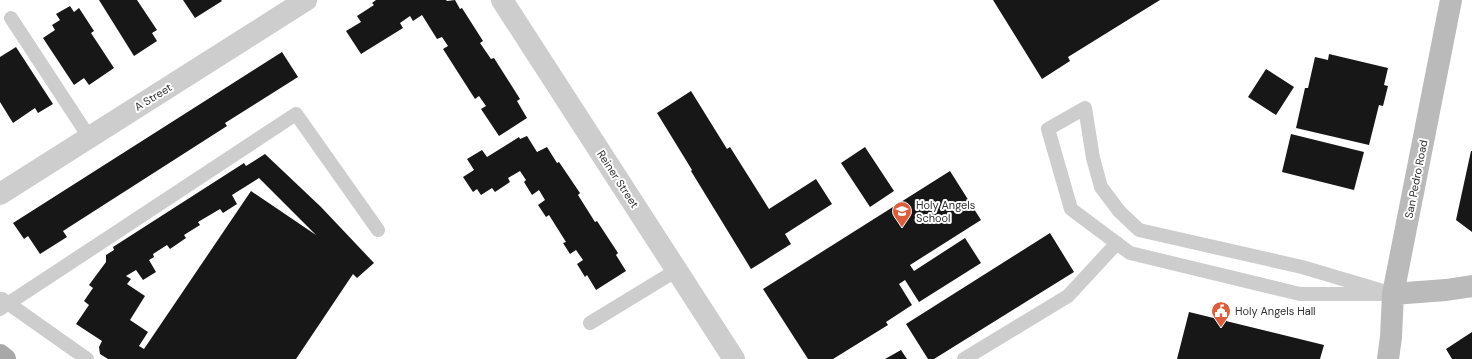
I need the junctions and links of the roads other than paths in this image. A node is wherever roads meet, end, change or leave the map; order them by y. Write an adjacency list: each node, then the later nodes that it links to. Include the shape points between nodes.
1 (306, 0): 5 (street, A Street)
2 (502, 0): 9 (street, Reiner Street)
3 (1451, 0): 11 (main road, San Pedro Road)
4 (11, 18): 5 (lane)
5 (89, 137): 6 (street, A Street)
6 (0, 194)
7 (378, 230): 12 (lane, via 296,114)
8 (1117, 244): 11 (lane, via 1130,253 1300,294); 11 (lane, via 1071,209 1048,129 1084,108 1101,187 1119,211 1139,230 1302,267); 18 (lane, via 1068,296)
9 (677, 270): 13 (lane); 17 (street, Reiner Street)
10 (1472, 286): 11 (main road)
11 (1393, 294): 19 (main road, San Pedro Road)
12 (3, 303): 16 (lane)
13 (590, 323)
14 (0, 355): 15 (main road)
15 (5, 359)
16 (87, 359)
17 (734, 359)
18 (964, 359)
19 (1388, 359)

